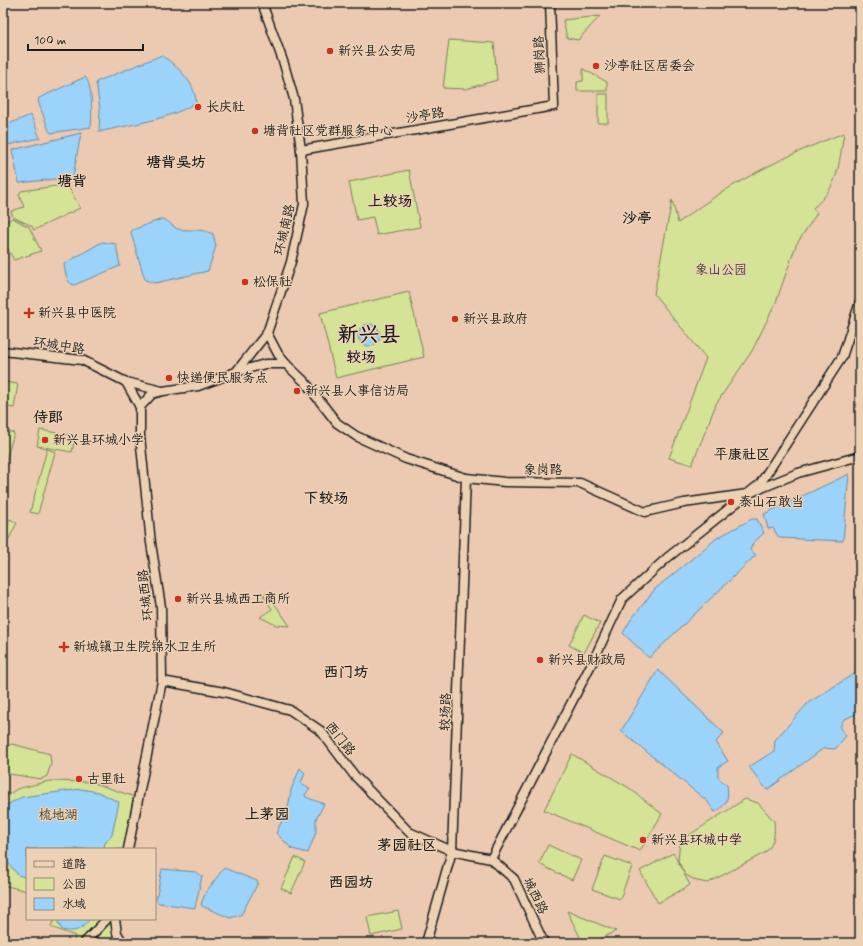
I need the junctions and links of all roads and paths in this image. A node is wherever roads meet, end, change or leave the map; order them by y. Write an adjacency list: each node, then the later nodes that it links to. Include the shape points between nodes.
1 (262, 3): 4 (street, 环城南路, via 294,99)
2 (550, 3): 3 (street, 狮岗路)
3 (554, 106): 4 (street, 沙亭路)
4 (301, 150): 6 (street, 环城南路, via 304,204 290,262)
5 (860, 302): 15 (street, via 842,357 760,484)
6 (267, 333): 8 (street, 象岗路); 9 (street, 环城南路)
7 (3, 351): 10 (street, 环城中路, via 82,360)
8 (286, 364): 9 (street, via 265,364); 14 (street, 象岗路, via 305,382 337,423 356,436 406,459)
9 (236, 372): 11 (street, via 198,386)
10 (126, 382): 11 (street, 环城中路); 12 (street)
11 (163, 391): 12 (street, via 152,394)
12 (140, 407): 16 (street, 环城西路, via 140,436 161,607)
13 (860, 456): 15 (street, 象岗路, via 798,473)
14 (466, 478): 15 (street, 象岗路, via 505,482 580,482 645,512 684,503); 18 (street, 较场路)
15 (747, 494): 19 (street, via 622,599)
16 (162, 681): 17 (street, 环城西路); 18 (street, 西门路, via 224,692 290,710 321,731 354,775 409,832)
17 (128, 848)
18 (452, 851): 19 (street, 城西路); 24 (street, 较场路)
19 (491, 859): 25 (street, 城西路, via 514,879)
20 (106, 920): 22 (street)
21 (115, 920): 23 (street, via 117,933)
22 (84, 943)
23 (123, 943)
24 (426, 943)
25 (544, 943)

